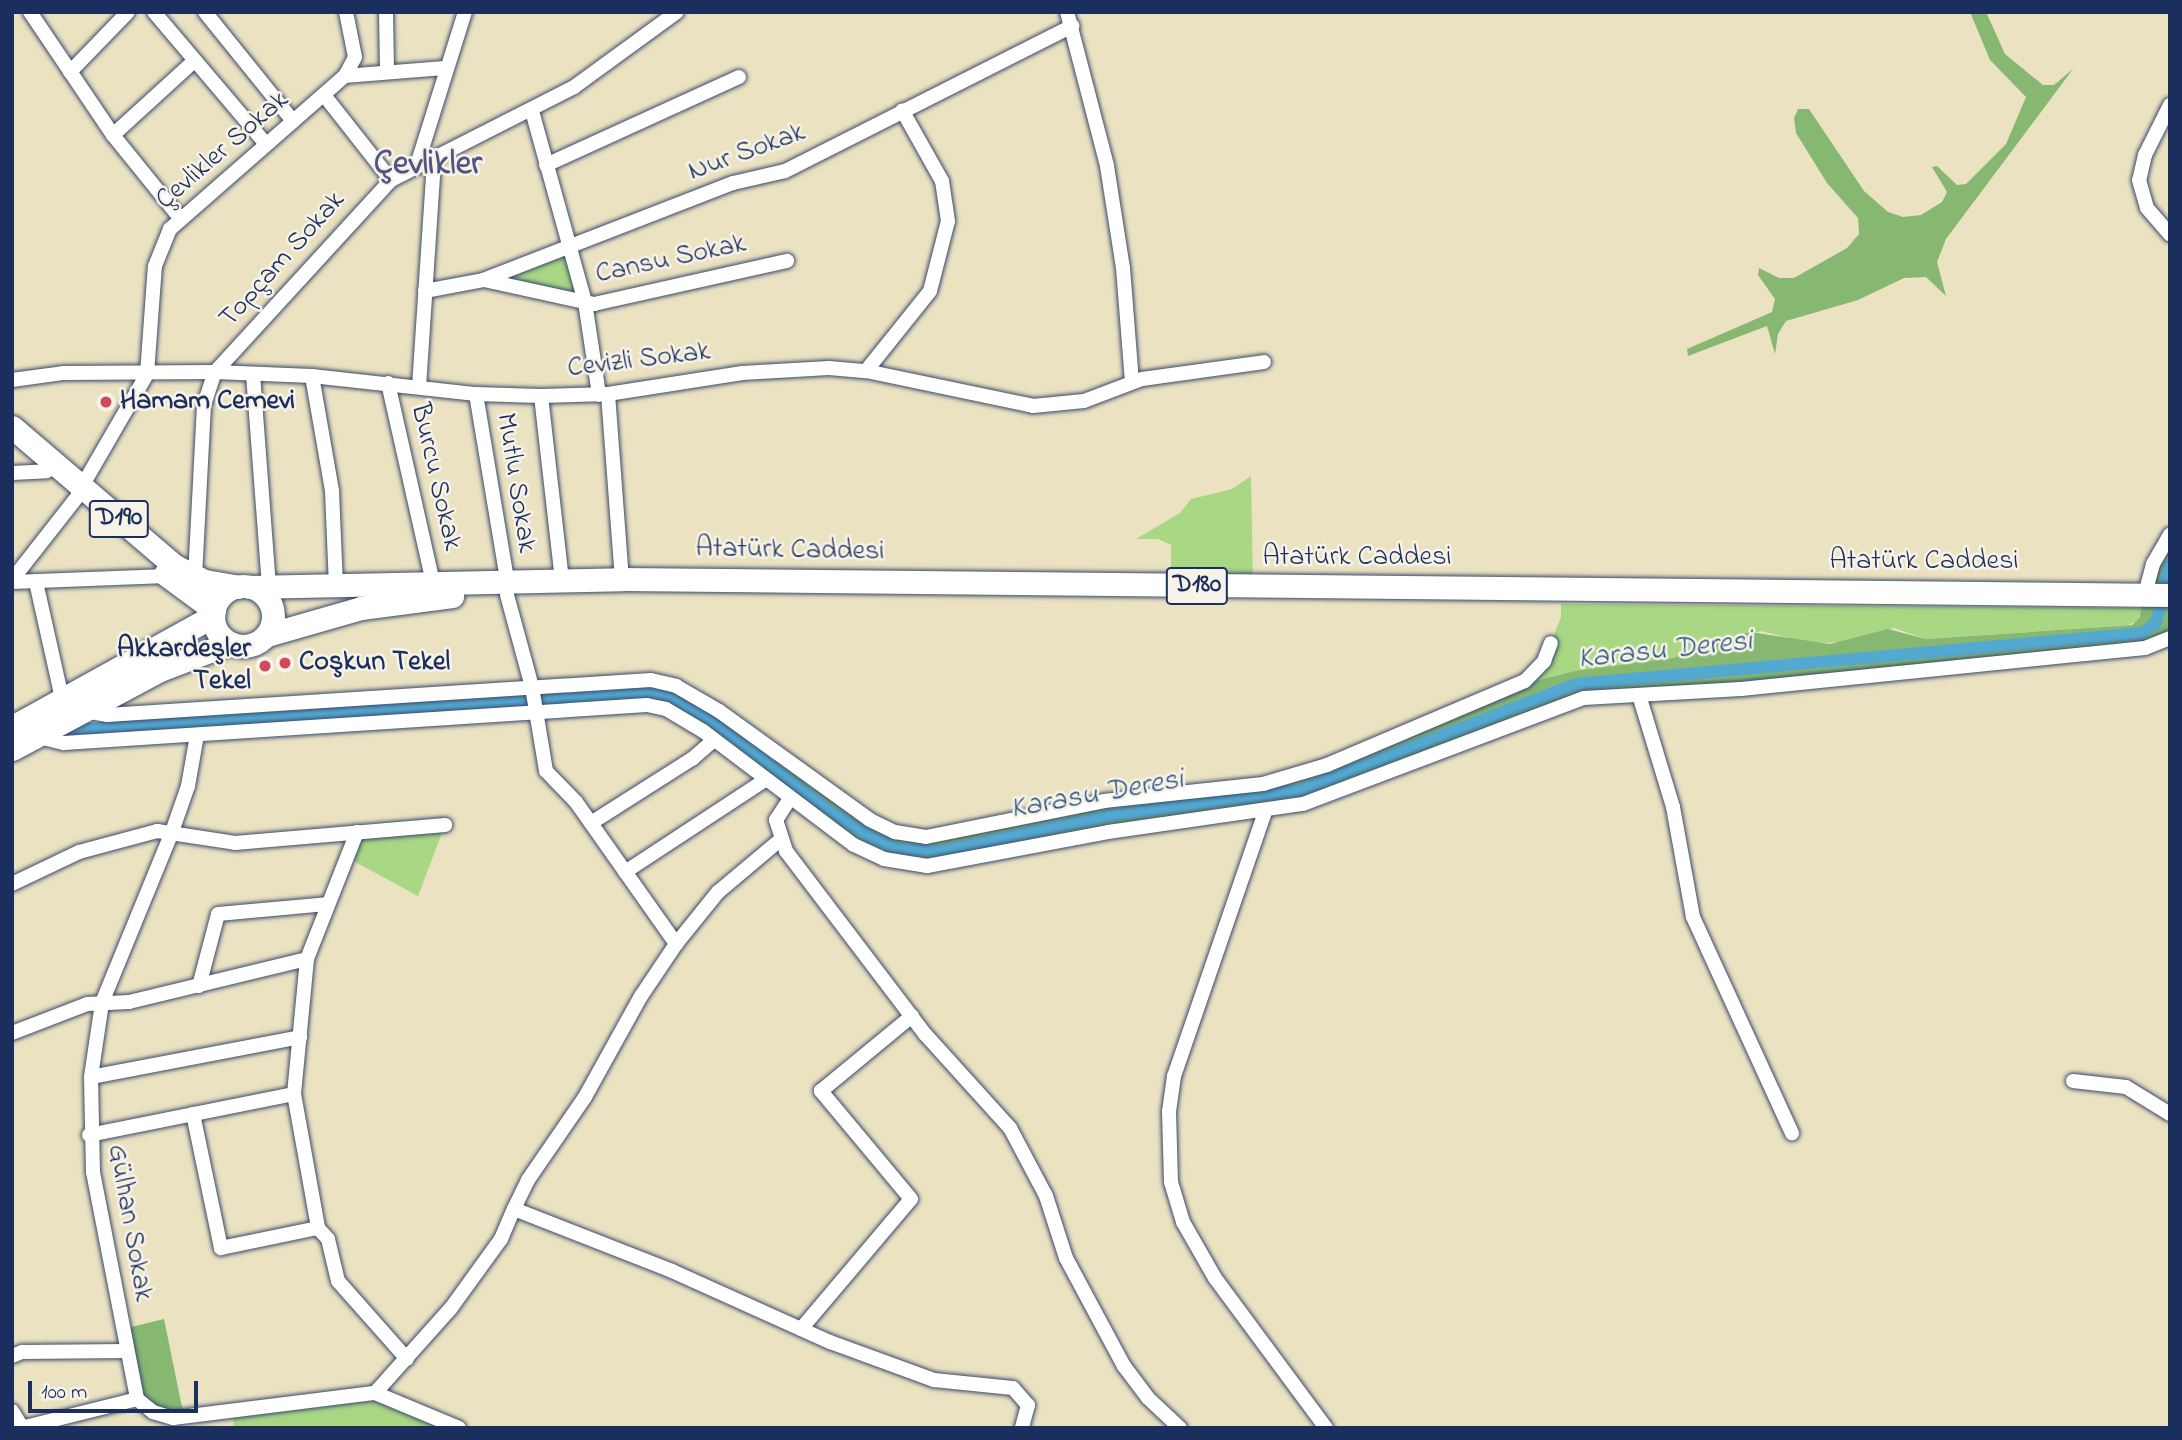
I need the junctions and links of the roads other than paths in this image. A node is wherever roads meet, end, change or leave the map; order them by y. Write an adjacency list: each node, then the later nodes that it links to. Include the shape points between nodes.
1 (30, 12): 13 (street)
2 (128, 12): 13 (street)
3 (154, 12): 10 (street)
4 (205, 12): 20 (street)
5 (346, 12): 14 (street, via 355,50)
6 (386, 12): 12 (street)
7 (465, 12): 11 (street)
8 (677, 12): 19 (street, Topçam Sokak, via 611,63)
9 (1070, 19): 18 (street, Nur Sokak); 41 (street, via 1107,166 1123,268)
10 (194, 61): 21 (street); 22 (street)
11 (444, 68): 12 (street); 24 (street)
12 (387, 69): 14 (street)
13 (70, 72): 21 (street)
14 (345, 76): 16 (street, Çevlikler Sokak)
15 (739, 78): 25 (street)
16 (324, 95): 20 (street, Çevlikler Sokak); 26 (street)
17 (2170, 105): 28 (street, via 2145,155 2140,180 2152,216)
18 (902, 110): 29 (street, Nur Sokak, via 785,171 733,183); 35 (street, via 943,181 948,221 930,291)
19 (532, 111): 23 (street, Topçam Sokak); 25 (street)
20 (293, 121): 22 (street, Çevlikler Sokak)
21 (113, 135): 27 (street)
22 (266, 144): 27 (street, Çevlikler Sokak)
23 (434, 159): 24 (street, Topçam Sokak); 32 (street)
24 (417, 165): 26 (street, Topçam Sokak)
25 (546, 165): 29 (street)
26 (391, 180): 36 (street, Topçam Sokak)
27 (180, 218): 37 (street, Çevlikler Sokak, via 162,240 156,257)
28 (2170, 234)
29 (568, 247): 31 (street, Nur Sokak); 33 (street)
30 (787, 261): 33 (street, Cansu Sokak, via 594,304)
31 (483, 280): 32 (street, Nur Sokak); 33 (street, Cansu Sokak)
32 (425, 291): 43 (street)
33 (585, 302): 45 (street)
34 (1264, 362): 41 (street, Cevizli Sokak)
35 (866, 371): 41 (street, Cevizli Sokak, via 1014,405 1084,401); 45 (street, Cevizli Sokak, via 783,369)
36 (215, 372): 37 (street, Cevizli Sokak); 38 (street, Cevizli Sokak); 54 (street, via 204,405)
37 (147, 374): 40 (street, Cevizli Sokak, via 62,373); 51 (street)
38 (253, 374): 39 (street, Cevizli Sokak); 61 (street)
39 (312, 376): 42 (street, Cevizli Sokak); 60 (street, via 332,491)
40 (12, 380)
41 (1132, 382)
42 (388, 383): 43 (street, Cevizli Sokak); 58 (street, Burcu Sokak)
43 (419, 387): 44 (street, Cevizli Sokak)
44 (476, 394): 46 (street, Cevizli Sokak); 62 (street, Mutlu Sokak)
45 (604, 395): 46 (street, Cevizli Sokak); 55 (street)
46 (541, 396): 56 (street)
47 (12, 427): 51 (highway, D190)
48 (12, 441): 49 (highway, D190)
49 (47, 471): 50 (street); 51 (highway, D190)
50 (12, 472)
51 (79, 492): 53 (highway, D190); 54 (highway, D190); 57 (street)
52 (2170, 534): 64 (street, via 2153,564)
53 (167, 576): 59 (street); 66 (highway, D190)
54 (195, 577): 61 (highway, D190)
55 (622, 579): 56 (highway, Atatürk Caddesi / D180); 64 (highway, Atatürk Caddesi / D180)
56 (562, 580): 62 (highway, Atatürk Caddesi / D180)
57 (12, 581): 59 (street)
58 (433, 582): 60 (highway, Atatürk Caddesi / D180); 62 (highway, Atatürk Caddesi / D180)
59 (36, 583): 73 (street)
60 (336, 584): 61 (highway, Atatürk Caddesi / D180)
61 (252, 586): 66 (highway, via 222,594); 67 (highway, via 271,605 274,617)
62 (507, 588): 64 (highway, Atatürk Caddesi / D180); 67 (highway, Atatürk Caddesi / D180, via 383,604); 71 (street, Mutlu Sokak)
63 (2170, 594): 64 (highway, Atatürk Caddesi / D180)
64 (2144, 601): 65 (highway, Atatürk Caddesi / D180)
65 (2170, 608)
66 (214, 613): 69 (highway, via 218,633); 73 (highway)
67 (267, 635): 69 (highway, Atatürk Caddesi, via 251,646)
68 (2170, 638): 72 (street, via 2145,648)
69 (230, 643): 73 (highway, Atatürk Caddesi)
70 (1550, 643): 71 (street, via 1539,667 1525,681 1327,765 1263,784 1104,800 926,837 895,832 860,814 719,710 677,686 632,680)
71 (532, 687): 73 (street, via 107,715); 74 (street, Mutlu Sokak)
72 (1639, 695): 80 (street, via 1566,704 1338,794); 101 (street, via 1673,807 1693,917)
73 (66, 707): 75 (highway)
74 (536, 711): 76 (street); 77 (street, via 647,705 666,709); 81 (street, Mutlu Sokak, via 546,771)
75 (19, 732): 76 (street, via 64,743)
76 (197, 735): 83 (street, Gülhan Sokak, via 188,786)
77 (715, 740): 78 (street); 81 (street)
78 (765, 780): 79 (street); 86 (street)
79 (789, 800): 80 (street, via 867,852 927,866 1108,832); 85 (street, via 776,814)
80 (1265, 812): 116 (street, via 1174,1076 1169,1111 1171,1182 1183,1222 1215,1278)
81 (591, 823): 86 (street, Mutlu Sokak)
82 (445, 825): 84 (street)
83 (172, 831): 84 (street, via 236,843); 87 (street, via 115,839); 92 (street, Gülhan Sokak)
84 (357, 832): 88 (street)
85 (780, 840): 89 (street, via 718,892); 93 (street)
86 (625, 872): 89 (street, Mutlu Sokak)
87 (12, 884)
88 (327, 904): 90 (street); 91 (street, via 218,914)
89 (676, 944): 103 (street, via 640,996 601,1072 528,1180)
90 (307, 959): 91 (street); 95 (street)
91 (199, 986): 92 (street, via 129,1002)
92 (102, 1003): 94 (street, via 87,1004); 96 (street, Gülhan Sokak)
93 (912, 1016): 105 (street, via 821,1091 911,1199); 115 (street, via 1018,1141 1046,1196 1066,1258 1124,1366 1148,1398)
94 (12, 1033)
95 (300, 1037): 96 (street); 98 (street)
96 (91, 1077): 102 (street, Gülhan Sokak)
97 (2073, 1081): 100 (street, via 2126,1087)
98 (294, 1094): 99 (street); 104 (street)
99 (193, 1114): 102 (street); 104 (street, via 221,1248)
100 (2170, 1114)
101 (1792, 1133)
102 (89, 1135): 106 (street, Gülhan Sokak)
103 (514, 1209): 105 (street, via 663,1267); 108 (street, via 474,1278)
104 (318, 1228): 108 (street, via 328,1239 341,1286)
105 (801, 1329): 114 (street, via 945,1383 1013,1388 1028,1405)
106 (127, 1351): 107 (street, via 22,1352); 110 (street, Gülhan Sokak)
107 (12, 1356)
108 (407, 1359): 109 (street)
109 (375, 1393): 110 (street, via 173,1418 153,1412); 113 (street)
110 (137, 1399): 112 (street)
111 (12, 1411): 112 (street)
112 (21, 1427)
113 (459, 1428)
114 (1022, 1428)
115 (1180, 1428)
116 (1326, 1428)

